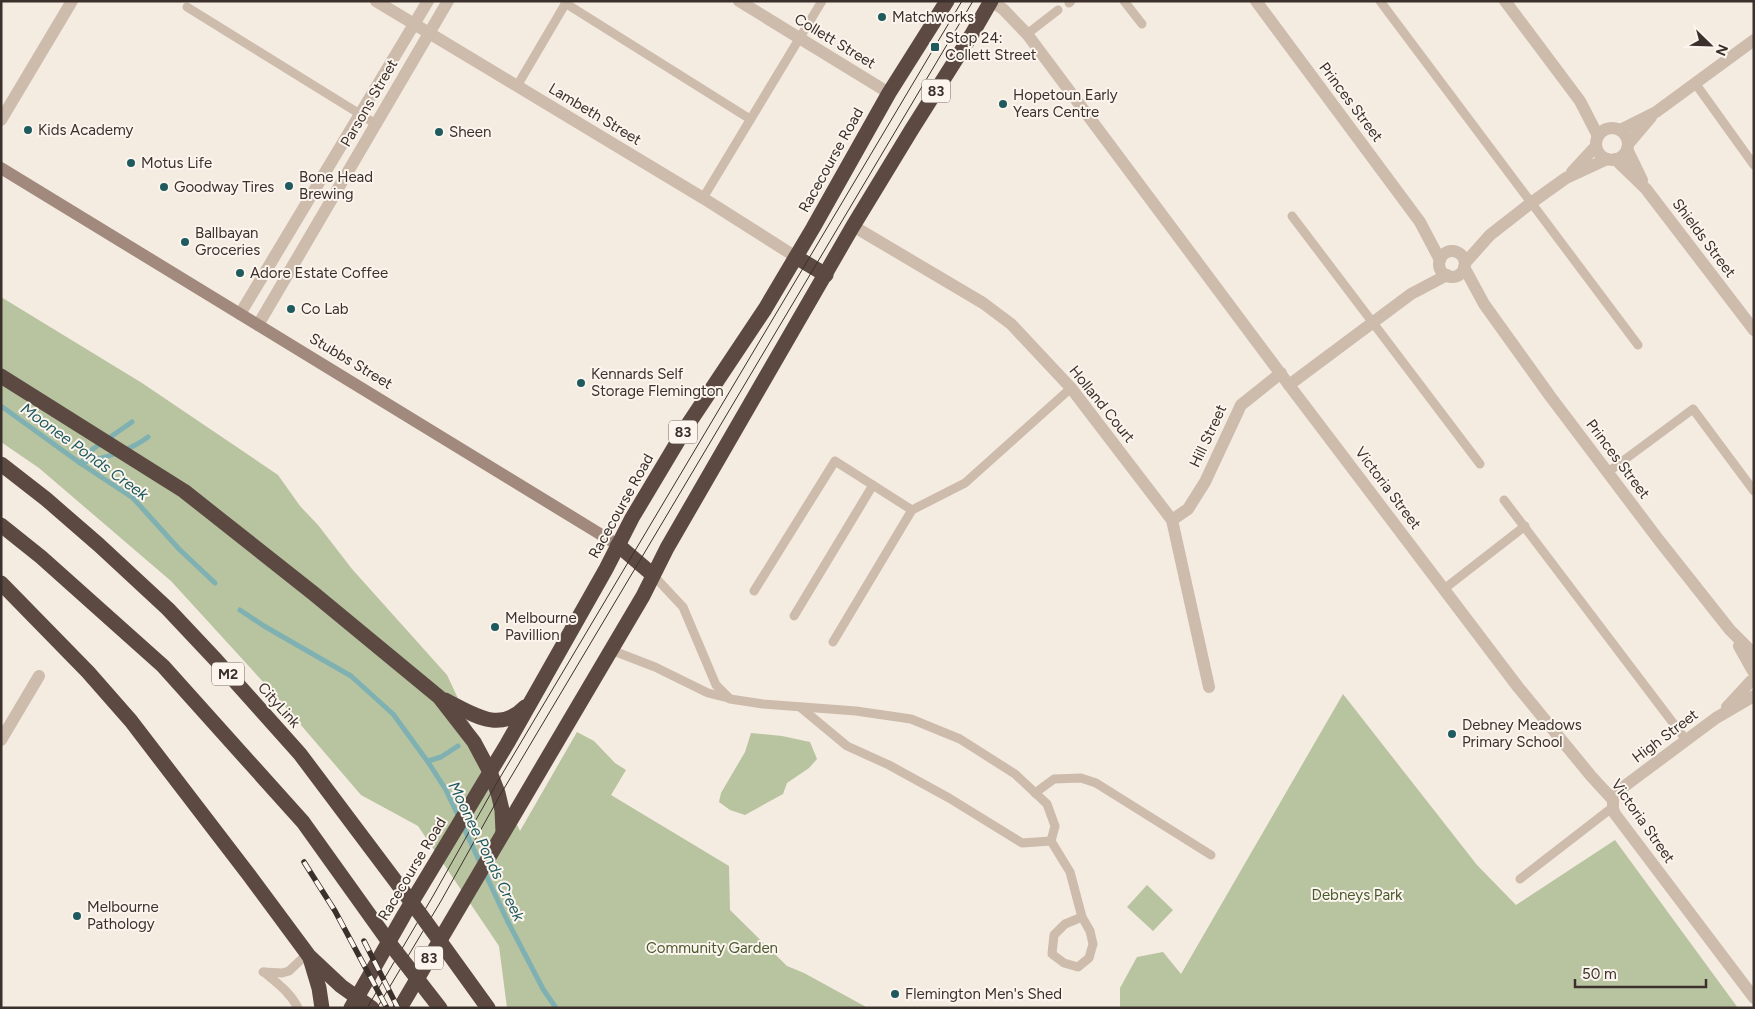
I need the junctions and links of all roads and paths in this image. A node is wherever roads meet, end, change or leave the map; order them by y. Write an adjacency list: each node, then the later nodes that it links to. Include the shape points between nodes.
1 (72, 1): 29 (street)
2 (376, 1): 16 (street, Lambeth Street)
3 (428, 1): 16 (street, Parsons Street)
4 (448, 1): 18 (street, Parsons Street)
5 (739, 1): 20 (street, Collett Street)
6 (822, 1): 20 (lane)
7 (947, 1): 24 (highway, Racecourse Road / 83)
8 (991, 1): 19 (street, Victoria Street); 43 (highway, 83)
9 (1124, 1): 17 (lane)
10 (1256, 1): 42 (street, Princes Street)
11 (1380, 1): 40 (lane)
12 (1505, 1): 25 (street)
13 (566, 2): 23 (lane); 28 (lane)
14 (187, 6): 27 (lane)
15 (1058, 10): 19 (lane)
16 (414, 24): 18 (street, Lambeth Street); 27 (street, Parsons Street)
17 (1142, 24)
18 (429, 33): 23 (street, Lambeth Street); 30 (street, Parsons Street)
19 (1027, 34): 58 (street, Victoria Street)
20 (799, 38): 24 (street, Collett Street); 28 (lane)
21 (1754, 40): 22 (street)
22 (1695, 84): 26 (street); 35 (lane)
23 (517, 86): 39 (street, Lambeth Street)
24 (888, 93): 46 (highway, Racecourse Road / 83)
25 (1580, 102): 31 (street); 32 (street)
26 (1656, 112): 31 (street); 33 (street)
27 (361, 114): 30 (lane); 53 (street, Parsons Street)
28 (750, 119): 39 (lane)
29 (1, 120)
30 (376, 124): 55 (street, Parsons Street)
31 (1616, 129): 32 (street, via 1601,132); 33 (street, via 1627,138)
32 (1597, 141): 34 (street, via 1600,154); 37 (street)
33 (1627, 147): 34 (street, via 1620,158); 38 (street, Shields Street)
34 (1611, 159): 37 (street); 38 (street, Shields Street)
35 (1754, 165)
36 (1, 168): 53 (street, Stubbs Street)
37 (1566, 178): 40 (street)
38 (1646, 189): 56 (street, Shields Street)
39 (703, 198): 46 (street, Lambeth Street)
40 (1531, 203): 44 (street); 57 (lane)
41 (1292, 216): 54 (lane)
42 (1420, 222): 45 (street, Princes Street); 47 (street, Princes Street)
43 (853, 226): 49 (highway, 83); 61 (street, Holland Court, via 983,303 1011,324)
44 (1490, 235): 45 (street); 48 (street)
45 (1454, 251): 47 (street, via 1445,254); 48 (street, via 1462,256)
46 (796, 257): 49 (highway); 72 (highway, Racecourse Road / 83, via 687,426)
47 (1440, 261): 50 (street, via 1442,270); 51 (street)
48 (1465, 265): 50 (street, via 1461,273); 52 (street, Princes Street)
49 (826, 275): 73 (highway, 83)
50 (1450, 276): 51 (street); 52 (street, Princes Street)
51 (1411, 294): 54 (street)
52 (1484, 304): 64 (street, Princes Street)
53 (240, 314): 55 (street, Stubbs Street)
54 (1373, 322): 60 (street); 63 (lane)
55 (258, 325): 72 (street, Stubbs Street)
56 (1754, 330)
57 (1638, 345)
58 (1280, 373): 60 (street, Victoria Street); 69 (street, Hill Street, via 1241,405 1205,482 1188,509)
59 (1, 376): 86 (highway, via 184,491)
60 (1289, 385): 75 (street, Victoria Street)
61 (1071, 388): 68 (lane, via 965,483); 69 (street, Holland Court)
62 (1, 464): 109 (highway, CityLink / M2, bridge, via 99,545 168,609 216,660 300,754)
63 (1480, 464)
64 (1608, 472): 66 (lane, via 1693,409); 78 (street, Princes Street)
65 (874, 486): 68 (lane); 76 (lane, via 835,461); 77 (lane)
66 (1754, 491)
67 (1504, 500): 71 (lane)
68 (912, 510): 79 (lane)
69 (1172, 520): 84 (street, Holland Court)
70 (1, 525): 108 (highway, bridge, via 163,666 303,822)
71 (1525, 526): 75 (lane); 92 (lane)
72 (618, 545): 73 (highway, Stubbs Street); 88 (highway, Racecourse Road / 83)
73 (653, 575): 80 (highway, 83); 87 (lane, via 683,607 716,685)
74 (1, 583): 101 (highway, via 131,721)
75 (1444, 589): 95 (street, Victoria Street)
76 (754, 591)
77 (794, 616)
78 (1730, 630): 81 (street, Princes Street); 83 (street, Princes Street)
79 (833, 642)
80 (611, 650): 87 (lane, via 708,693); 96 (highway, 83)
81 (1754, 654)
82 (39, 676): 91 (street)
83 (1753, 678): 90 (street, High Street)
84 (1210, 687)
85 (1754, 696): 90 (street, High Street)
86 (439, 697): 88 (highway, via 494,721 518,714); 93 (highway, via 474,742)
87 (730, 699): 89 (lane)
88 (530, 703): 93 (highway, Racecourse Road / 83)
89 (800, 707): 94 (lane, via 911,719 960,739 1015,774); 97 (lane, via 847,746 888,764 1022,843)
90 (1716, 718): 92 (street, High Street)
91 (1, 740)
92 (1686, 740): 95 (street, High Street, via 1622,788)
93 (487, 777): 96 (highway, via 498,792); 103 (highway, Racecourse Road / 83)
94 (1035, 793): 97 (lane, via 1047,804 1056,826); 98 (lane, via 1054,779 1081,778 1096,783)
95 (1613, 804): 99 (lane); 102 (street, Victoria Street, via 1621,822)
96 (503, 834): 107 (highway, 83)
97 (1050, 841): 100 (lane, via 1070,872)
98 (1210, 855)
99 (1520, 879)
100 (1082, 917): 100 (lane, via 1093,944 1089,958 1078,967 1064,963 1052,954 1054,935 1065,924)
101 (306, 951): 103 (highway); 104 (lane, via 289,971 263,972 284,989); 105 (highway, via 319,988)
102 (1754, 998)
103 (354, 1002): 106 (highway)
104 (298, 1008)
105 (322, 1008)
106 (372, 1008)
107 (400, 1008)
108 (440, 1008)
109 (488, 1008)

